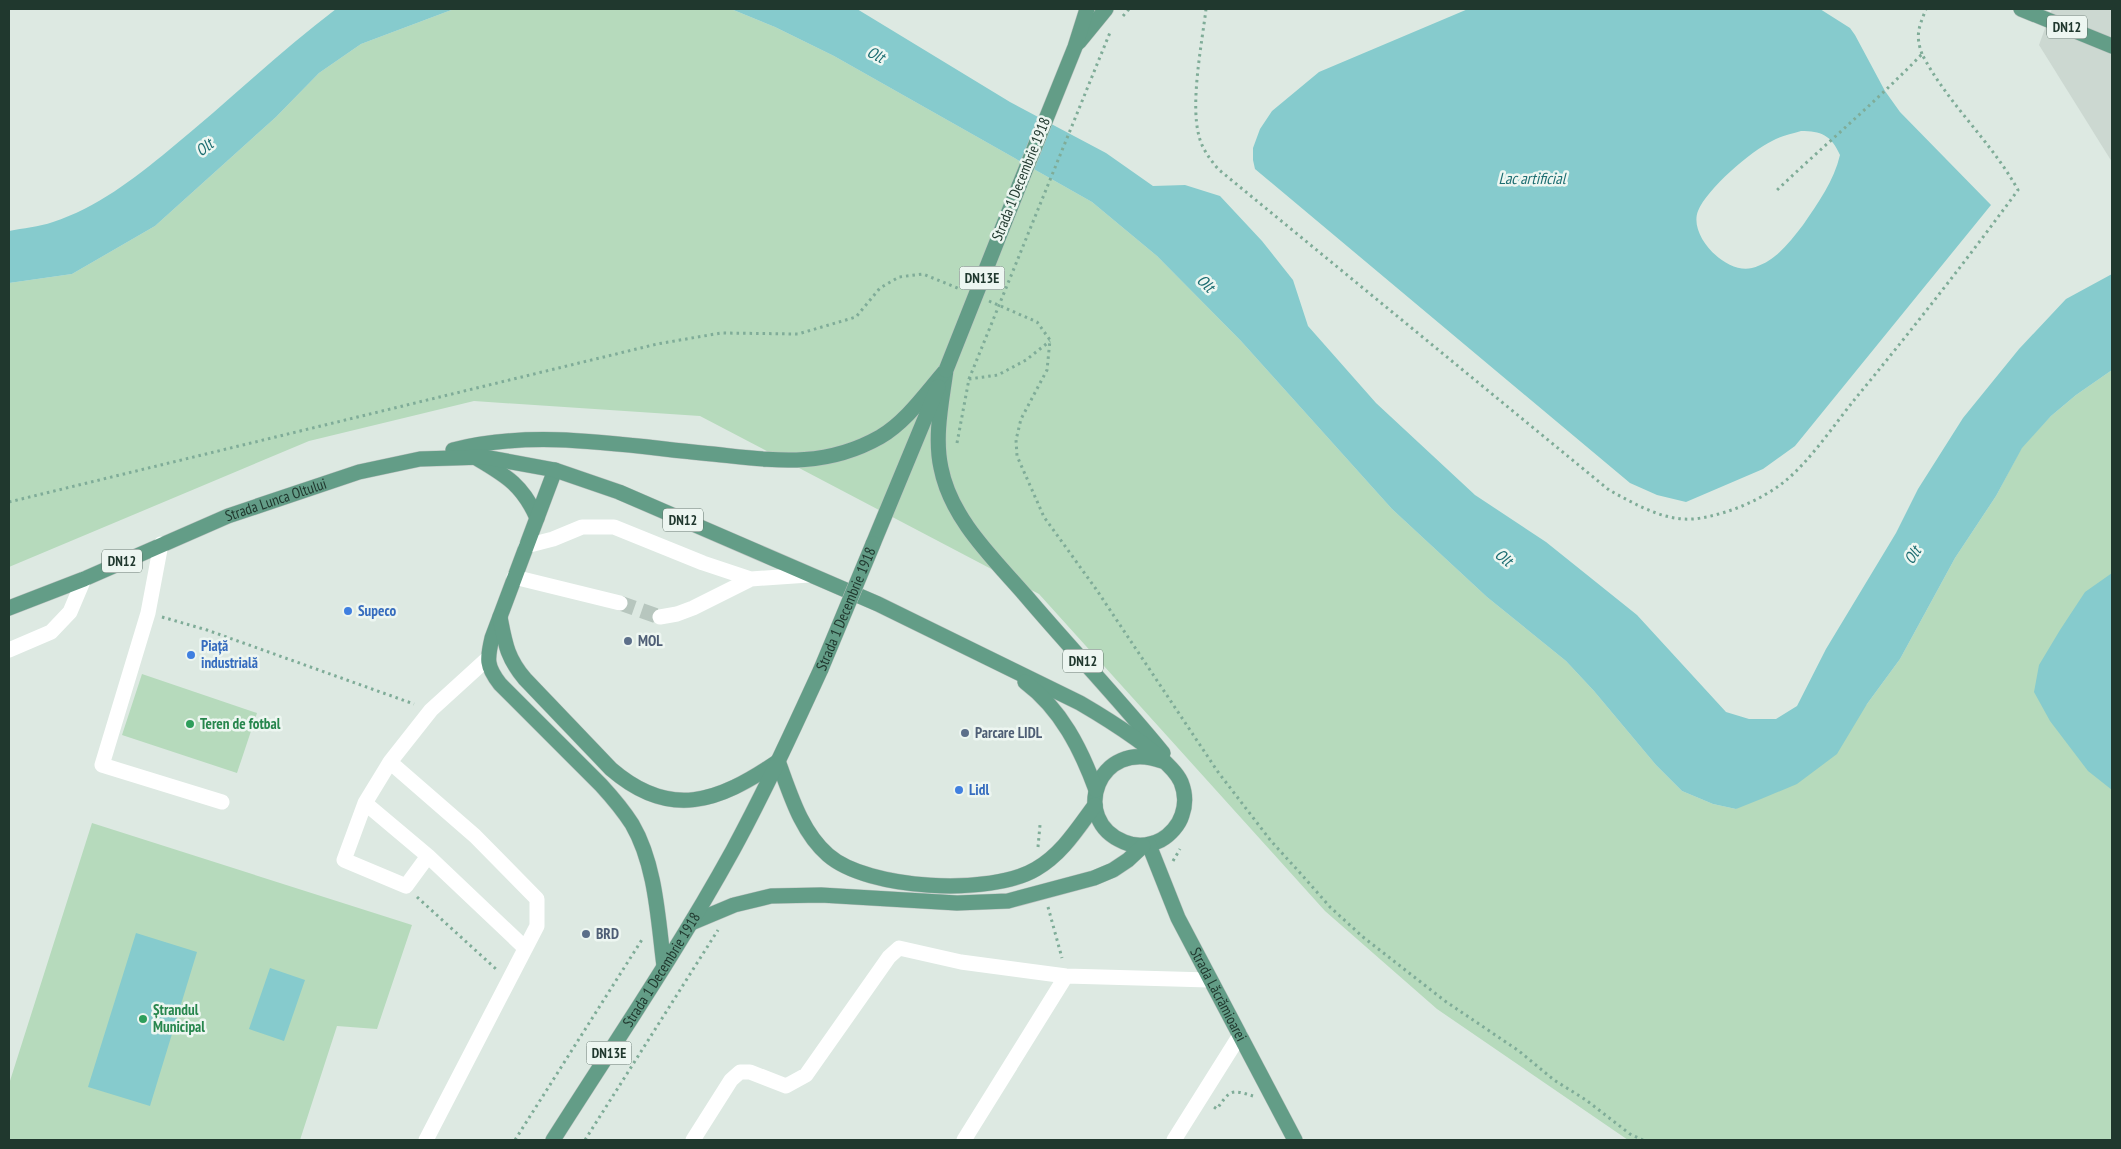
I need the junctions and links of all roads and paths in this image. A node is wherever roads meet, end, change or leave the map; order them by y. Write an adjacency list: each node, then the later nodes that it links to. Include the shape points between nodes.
1 (1086, 9): 7 (main road, Strada 1 Decembrie 1918 / DN13E)
2 (1106, 9): 7 (main road, Strada 1 Decembrie 1918 / DN13E)
3 (1206, 9): 9 (path, via 1196,114 1199,136 1218,169 1609,490 1655,513 1680,519 1701,518 1744,505 1785,481 1819,445 1902,343 2018,190)
4 (1926, 9): 9 (path, via 1918,31)
5 (2021, 9): 8 (main road, DN12)
6 (1111, 30): 13 (path, bridge, via 969,379 998,375 1026,360)
7 (1075, 46): 14 (main road, Strada 1 Decembrie 1918 / DN13E, bridge)
8 (2112, 46)
9 (1922, 54): 10 (path, via 1888,90)
10 (1775, 192)
11 (966, 291): 18 (path, via 923,274 900,276 880,288 856,317 798,334 721,332 657,344)
12 (983, 298): 13 (path, via 1037,322)
13 (1050, 340): 64 (path, via 1047,370 1021,419 1016,440 1017,456 1044,517 1218,772 1284,855 1330,907 1363,937 1445,1001 1519,1051 1630,1134)
14 (946, 370): 16 (main road, via 906,416 882,436 829,458 775,460 540,439 487,443); 35 (main road, Strada 1 Decembrie 1918 / DN13E, bridge, via 821,669); 37 (main road, DN12, via 940,418 940,467 959,514 1002,569 1136,719 1164,754)
15 (473, 456): 16 (main road, Strada Lunca Oltului / DN12); 17 (main road, Strada Lunca Oltului / DN12); 19 (main road, via 519,486)
16 (420, 459): 20 (main road, Strada Lunca Oltului / DN12, via 359,472 292,493)
17 (555, 470): 19 (main road); 22 (main road, DN12, via 618,492)
18 (9, 502)
19 (537, 518): 21 (main road)
20 (161, 544): 24 (main road, Strada Lunca Oltului / DN12); 28 (street)
21 (526, 546): 23 (main road); 25 (street, via 582,527 614,527)
22 (809, 575): 25 (street); 33 (main road, DN12, via 914,621)
23 (514, 577): 26 (street); 29 (main road)
24 (84, 579): 27 (main road, Strada Lunca Oltului / DN12); 31 (street, via 70,612 51,632)
25 (751, 579): 30 (street, via 693,608)
26 (620, 604)
27 (9, 608)
28 (148, 613): 34 (path, via 207,630); 39 (street, via 102,765)
29 (500, 617): 32 (main road); 35 (main road, via 506,650 524,679 611,769 647,794 668,800 711,796 742,784)
30 (660, 617)
31 (9, 650)
32 (488, 659): 34 (street); 46 (main road, via 491,672 500,684 617,802 644,849)
33 (1006, 668): 37 (main road, DN12, via 1105,718); 38 (main road, DN12, via 1031,686 1068,728 1084,756)
34 (431, 710): 36 (street)
35 (778, 761): 38 (main road, via 799,814 819,847 844,866 896,882 985,885 1025,875 1063,847); 47 (main road, Strada 1 Decembrie 1918 / DN13E)
36 (390, 762): 40 (street); 48 (street, via 475,836 537,899 537,926)
37 (1167, 765): 38 (main road, via 1149,756 1122,759 1101,777); 41 (main road, via 1180,781 1184,808 1180,821 1167,836)
38 (1095, 797): 41 (main road, via 1098,818 1111,835 1129,844)
39 (222, 802)
40 (365, 803): 42 (street); 43 (street, via 344,860)
41 (1146, 845): 44 (main road, via 1114,870); 52 (main road, Strada Lăcrămioarei)
42 (428, 856): 43 (street); 48 (street)
43 (406, 886): 51 (path)
44 (1044, 893): 45 (main road, via 994,903 794,895 771,896); 50 (path)
45 (734, 905): 47 (main road); 59 (path)
46 (657, 916): 49 (main road); 57 (path)
47 (691, 923): 49 (main road, Strada 1 Decembrie 1918 / DN13E)
48 (525, 948): 51 (street)
49 (664, 966): 58 (main road, Strada 1 Decembrie 1918 / DN13E)
50 (1066, 976): 52 (street); 60 (street, via 961,962 899,948 889,957 806,1075 786,1086 750,1072 740,1072 731,1080); 61 (street)
51 (508, 980): 56 (street)
52 (1209, 980): 53 (main road, Strada Lăcrămioarei)
53 (1240, 1035): 55 (street); 63 (main road, Strada Lăcrămioarei)
54 (1254, 1096): 55 (path, via 1238,1091 1226,1095 1217,1109)
55 (1200, 1098): 62 (street)
56 (426, 1140)
57 (515, 1140)
58 (553, 1140)
59 (585, 1140)
60 (693, 1140)
61 (964, 1140)
62 (1174, 1140)
63 (1295, 1140)
64 (1643, 1140)

